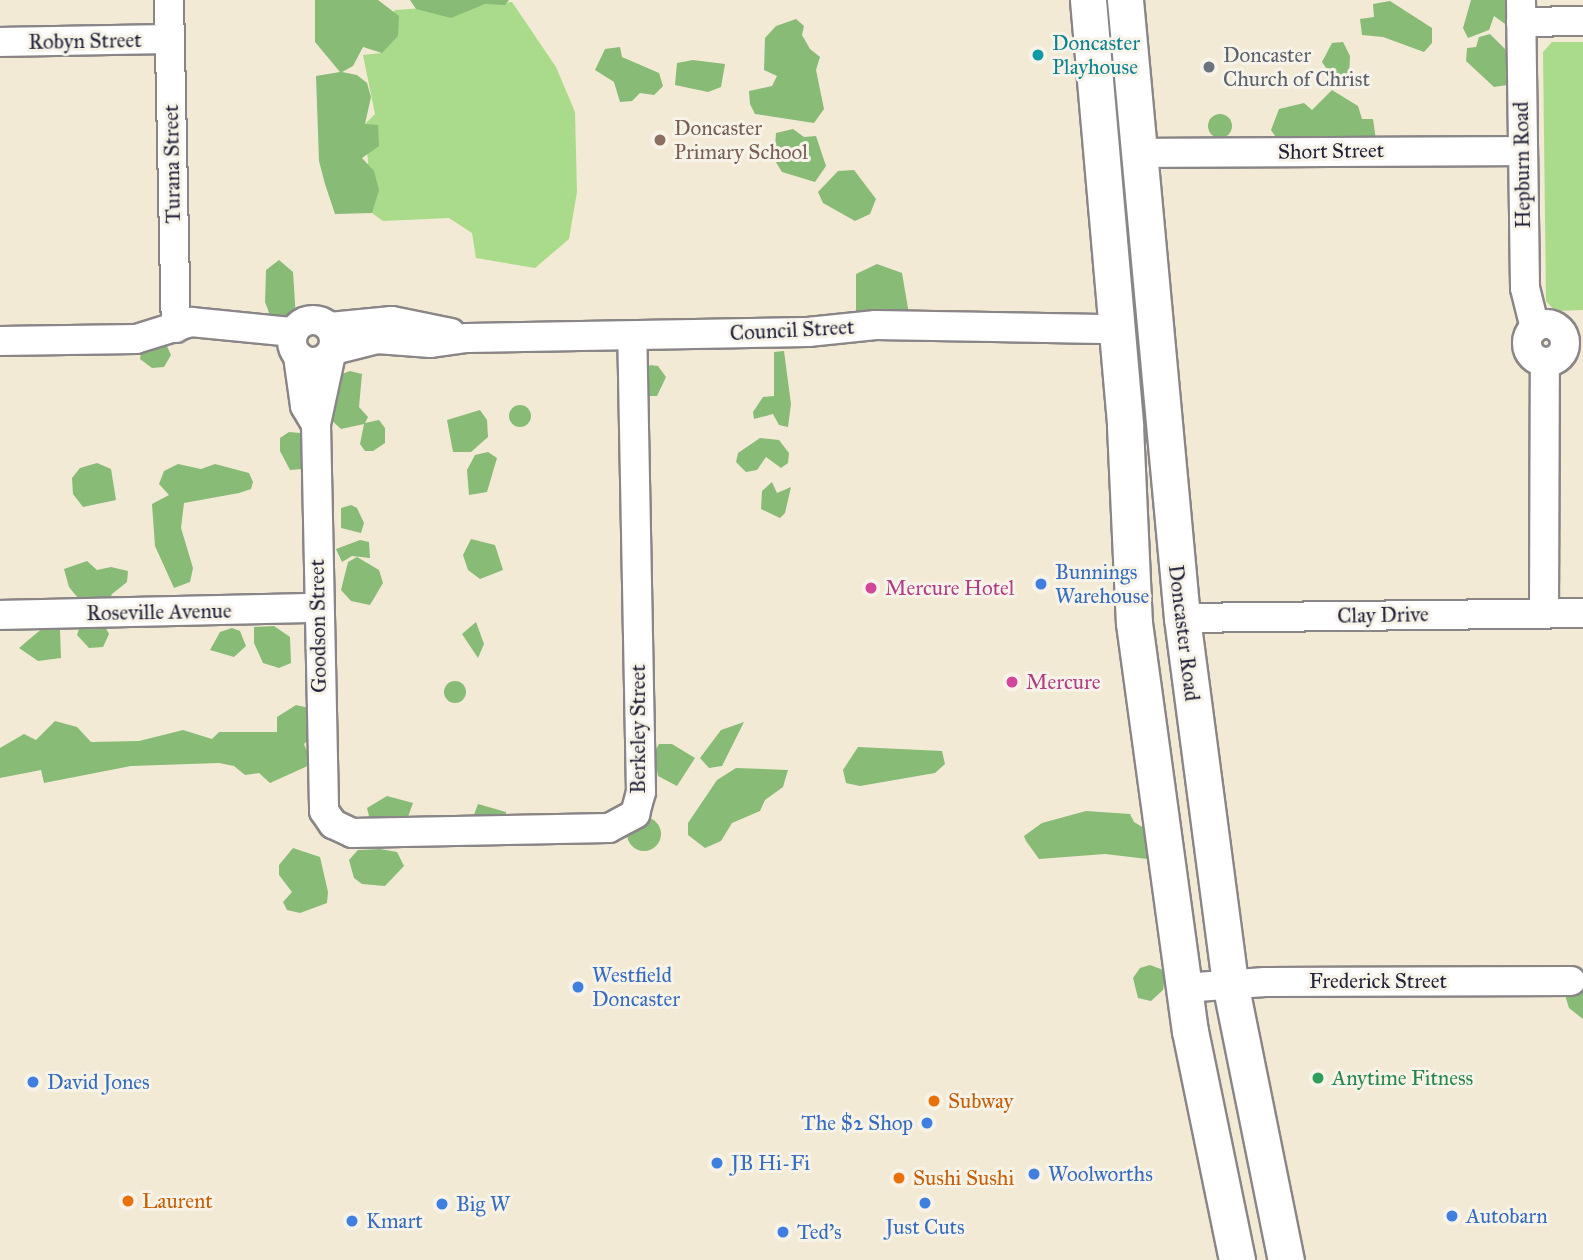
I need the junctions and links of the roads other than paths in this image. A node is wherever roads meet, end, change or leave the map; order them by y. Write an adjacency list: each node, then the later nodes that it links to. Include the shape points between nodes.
1 (169, 0): 6 (street, Turana Street)
2 (1088, 0): 13 (main road)
3 (1125, 0): 9 (main road, Doncaster Road)
4 (1521, 11): 5 (street); 8 (street, Hepburn Road)
5 (1583, 21)
6 (169, 39): 7 (street, Robyn Street); 11 (street, Turana Street)
7 (0, 42)
8 (1521, 151): 9 (street, Short Street); 12 (street, Hepburn Road, via 1525,288)
9 (1140, 153): 10 (main road, Doncaster Road)
10 (1155, 326): 13 (main road); 25 (main road, Doncaster Road)
11 (177, 328): 16 (street, via 136,339); 18 (street, via 191,322)
12 (1535, 328): 15 (street, via 1553,325); 19 (street, via 1527,345 1533,357)
13 (1116, 329): 14 (street, Council Street, via 876,325 808,332); 27 (main road, via 1132,598)
14 (632, 336): 17 (street, Council Street, via 467,338 392,321); 28 (street, Berkeley Street, via 641,792 635,814 610,828 352,833)
15 (1574, 338): 19 (street, via 1562,353)
16 (0, 341)
17 (331, 344): 18 (street, Council Street, via 307,323); 20 (street, Goodson Street)
18 (293, 346): 20 (street, Goodson Street, via 306,406)
19 (1545, 362): 22 (street)
20 (316, 424): 21 (street, Goodson Street)
21 (317, 608): 24 (street, Roseville Avenue); 28 (street, Goodson Street, via 320,786 324,811)
22 (1544, 613): 23 (street, Clay Drive); 25 (street, Clay Drive)
23 (1583, 613)
24 (0, 615)
25 (1182, 618): 26 (main road, Doncaster Road)
26 (1201, 769): 27 (main road); 30 (main road, Doncaster Road)
27 (1154, 774): 31 (main road)
28 (333, 824)
29 (1572, 981): 30 (street, Frederick Street)
30 (1230, 983): 31 (street, Frederick Street); 33 (main road, Doncaster Road)
31 (1184, 988): 32 (main road)
32 (1237, 1260)
33 (1286, 1260)

